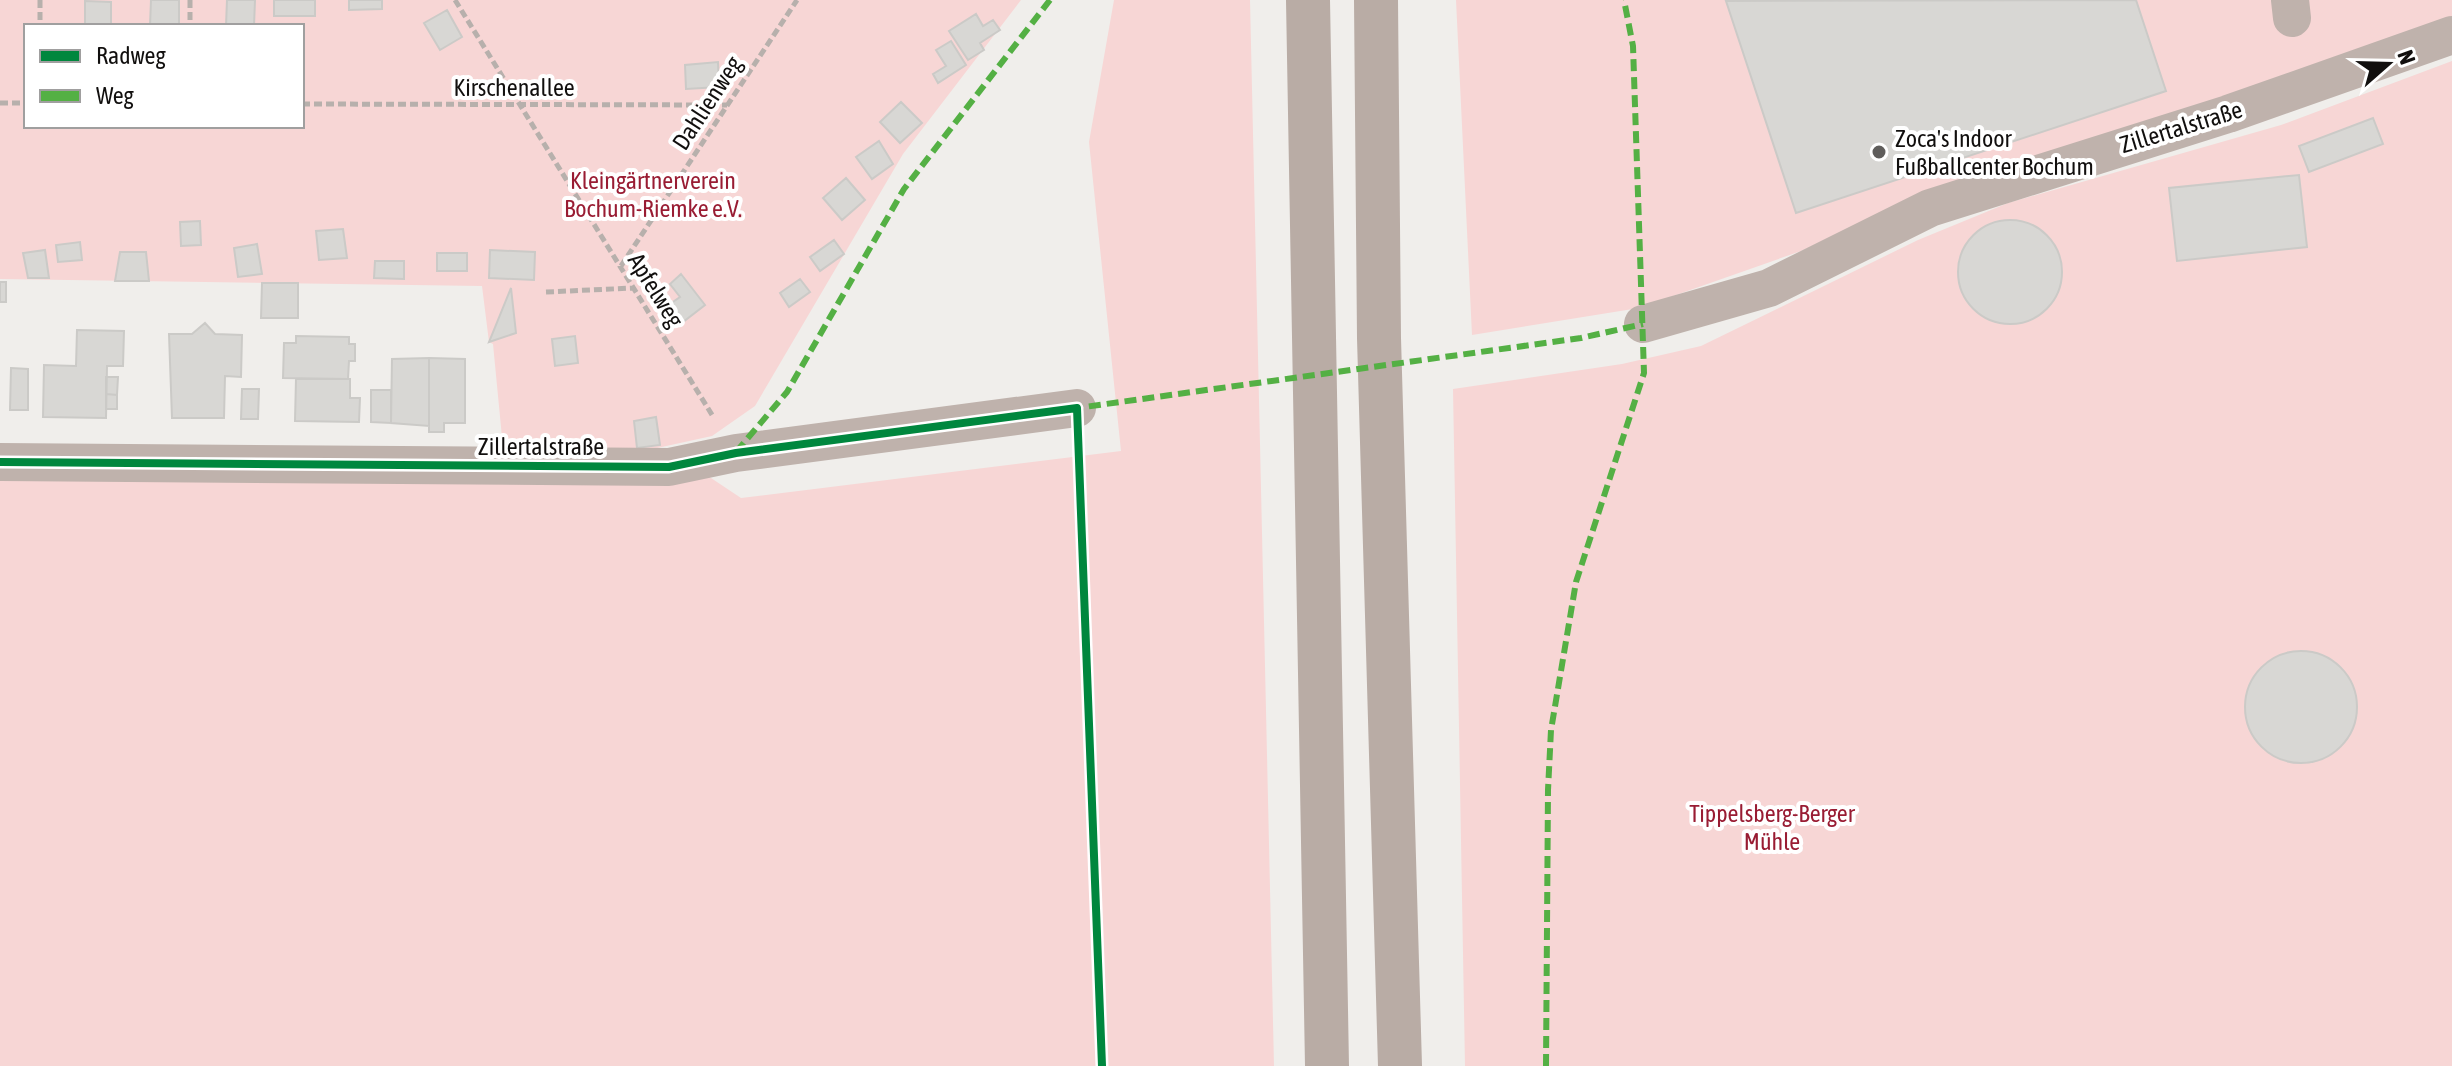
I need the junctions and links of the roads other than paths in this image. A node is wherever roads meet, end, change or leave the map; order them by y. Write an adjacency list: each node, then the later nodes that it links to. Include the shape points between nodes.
1 (1308, 0): 7 (highway)
2 (1376, 0): 8 (highway, via 1379,338)
3 (2452, 35): 4 (street, Zillertalstraße, via 2228,114 1930,208 1769,288)
4 (1643, 324)
5 (1077, 408): 6 (street, Zillertalstraße, via 736,453 669,467)
6 (0, 462)
7 (1327, 1066)
8 (1400, 1066)

